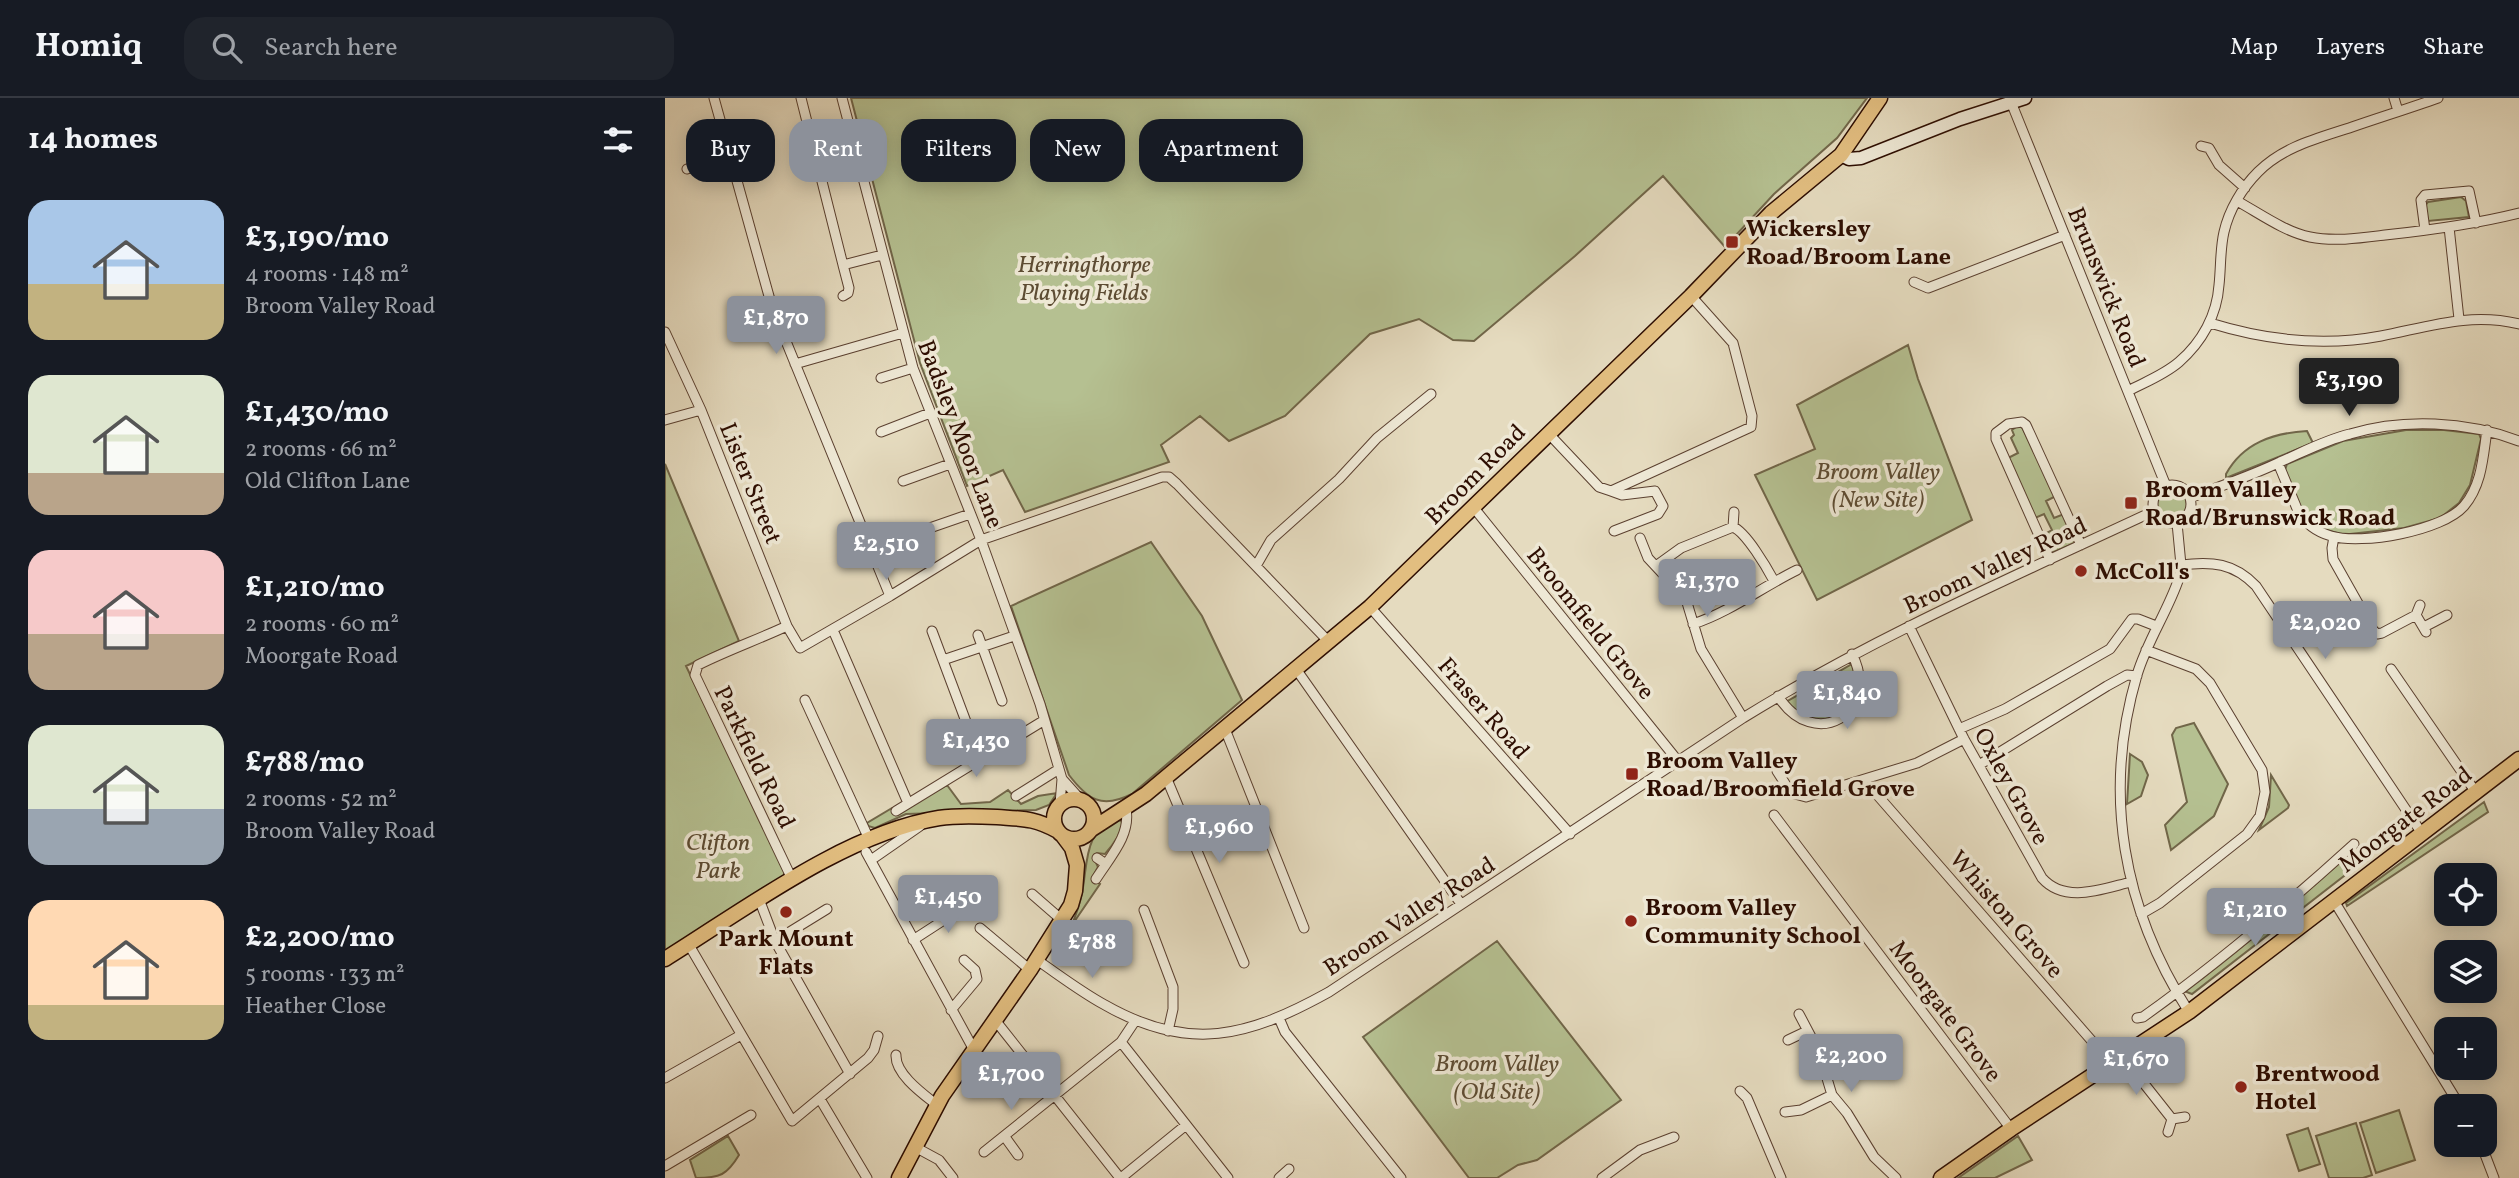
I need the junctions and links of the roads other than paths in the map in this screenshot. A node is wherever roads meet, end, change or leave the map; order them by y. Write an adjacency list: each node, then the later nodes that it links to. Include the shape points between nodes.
1 (715, 98): 10 (street)
2 (801, 98): 22 (street)
3 (842, 98): 21 (street, Badsley Moor Lane)
4 (1880, 98): 12 (main road, Broom Road)
5 (2025, 98): 8 (main road)
6 (2394, 98): 9 (street)
7 (2438, 98): 9 (street)
8 (2011, 102): 12 (main road, via 1861,158); 20 (street, Brunswick Road)
9 (2398, 111): 14 (street, via 2288,150)
10 (720, 119)
11 (2201, 146): 14 (street, via 2209,148)
12 (1841, 155): 25 (main road, Broom Road, via 1771,213)
13 (737, 182): 31 (street, via 772,307)
14 (2245, 188): 15 (street)
15 (2237, 201): 19 (street, via 2308,237 2341,239); 27 (street, via 2224,234)
16 (2519, 212): 17 (street)
17 (2476, 223): 18 (street); 19 (street, via 2469,191 2425,195 2421,200)
18 (2449, 227): 19 (street); 26 (street)
19 (2425, 230)
20 (2065, 235): 23 (street, via 1928,288); 34 (street, Brunswick Road)
21 (882, 255): 22 (street); 30 (street, Badsley Moor Lane)
22 (843, 265): 24 (street, via 849,288)
23 (1914, 282)
24 (843, 296)
25 (1691, 296): 41 (main road, Broom Road); 47 (street, via 1733,343 1753,424)
26 (2459, 319): 27 (street, via 2325,342 2264,337); 28 (street)
27 (2210, 323): 34 (street, via 2177,364)
28 (2519, 324)
29 (665, 331): 36 (street, Lister Street)
30 (903, 333): 31 (street); 32 (street, Badsley Moor Lane)
31 (795, 364): 67 (street)
32 (913, 368): 33 (street); 37 (street, Badsley Moor Lane)
33 (881, 378)
34 (2128, 391): 46 (street, Brunswick Road)
35 (1431, 394): 63 (street, via 1377,438 1271,540)
36 (701, 411): 38 (street); 71 (street, Lister Street)
37 (930, 413): 40 (street); 44 (street, Badsley Moor Lane)
38 (665, 420)
39 (2487, 430): 42 (street); 43 (street, via 2437,424 2364,430); 57 (street, via 2481,474 2456,514 2427,528)
40 (881, 432)
41 (1548, 433): 47 (street, via 1599,487); 49 (main road, Broom Road)
42 (2519, 441)
43 (2278, 463): 48 (street); 57 (street, via 2301,517)
44 (950, 464): 45 (street); 52 (street, Badsley Moor Lane)
45 (903, 481)
46 (2166, 486): 48 (street, via 2178,486); 50 (street, via 2156,494)
47 (1611, 491): 56 (street, via 1622,495 1655,491 1663,506 1658,514)
48 (2190, 498): 53 (street, via 2190,510)
49 (1474, 508): 68 (main road, Broom Road); 96 (street, Broomfield Grove)
50 (2154, 511): 53 (street, via 2166,522); 60 (street, Broom Valley Road)
51 (1734, 512): 54 (street)
52 (970, 514): 55 (street); 59 (street, Badsley Moor Lane)
53 (2177, 523): 62 (street)
54 (1733, 527): 64 (street, via 1681,548); 66 (street, via 1759,555)
55 (921, 531)
56 (1614, 531)
57 (2334, 537): 69 (street, via 2333,559 2377,634 2418,610 2425,629)
58 (1640, 538): 64 (street)
59 (981, 540): 63 (street, via 1169,477); 67 (street); 77 (street, Badsley Moor Lane)
60 (2081, 545): 61 (street, Broom Valley Road); 61 (street, via 2027,425 2008,424 1996,433 1996,439)
61 (2050, 560): 72 (street, Broom Valley Road)
62 (2181, 565): 73 (street, via 2176,588); 116 (street, via 2220,564 2239,571 2256,586)
63 (1256, 566): 78 (street)
64 (1656, 566): 70 (street, via 1680,588)
65 (1797, 570): 66 (street)
66 (1774, 581): 70 (street)
67 (890, 596): 74 (street)
68 (1370, 607): 78 (main road, Broom Road); 115 (street, Fraser Road)
69 (2447, 615)
70 (1693, 624): 89 (street, via 1706,659)
71 (787, 626): 74 (street, Lister Street, via 800,649); 122 (street, Parkfield Road, via 698,665 695,676)
72 (1909, 626): 81 (street, Broom Valley Road); 92 (street, Oxley Grove)
73 (2156, 626): 80 (street); 92 (street, via 2132,619 2110,649 2005,709)
74 (833, 630): 106 (street)
75 (932, 631): 82 (street)
76 (978, 635): 79 (street)
77 (1014, 636): 79 (street); 90 (street, Badsley Moor Lane)
78 (1329, 642): 83 (main road, Broom Road)
79 (982, 648): 82 (street); 88 (street)
80 (2146, 650): 85 (street); 132 (street, via 2196,669 2210,682 2262,770 2265,792 2260,816 2247,834)
81 (1852, 654): 86 (street, Broom Valley Road); 86 (street, via 1860,672 1860,688 1855,704 1840,719 1819,724 1802,721)
82 (943, 660): 94 (street)
83 (1296, 669): 91 (main road, Broom Road); 128 (street)
84 (2391, 669): 103 (street)
85 (2137, 676): 97 (street, via 2107,686); 124 (street, via 2119,783)
86 (1779, 696): 89 (street, Broom Valley Road)
87 (805, 700): 118 (street)
88 (1002, 701)
89 (1743, 718): 96 (street, Broom Valley Road)
90 (1043, 721): 94 (street); 98 (street, Badsley Moor Lane)
91 (1225, 729): 100 (main road, Broom Road); 135 (street)
92 (1959, 729): 93 (street, Oxley Grove)
93 (1964, 739): 97 (street, Oxley Grove); 99 (street, via 1917,763 1806,797 1791,793)
94 (981, 759): 106 (street)
95 (2519, 760): 103 (main road, Moorgate Road)
96 (1678, 761): 115 (street, Broom Valley Road)
97 (1979, 765): 124 (street, Oxley Grove, via 2047,884 2077,893)
98 (1059, 769): 101 (street, Badsley Moor Lane); 104 (street)
99 (1777, 771)
100 (1166, 777): 109 (main road, Broom Road); 141 (street)
101 (1062, 779): 105 (street, Badsley Moor Lane); 107 (street, Badsley Moor Lane)
102 (1872, 789): 159 (street, Whiston Grove)
103 (2477, 793): 116 (main road, Moorgate Road)
104 (1016, 796)
105 (1085, 802): 107 (main road, via 1069,799); 109 (main road); 113 (main road, via 1095,817)
106 (908, 803): 108 (street)
107 (1058, 807): 111 (main road); 114 (main road, via 1054,820)
108 (896, 811)
109 (1120, 811): 113 (main road, Broom Road); 120 (street, via 1128,820 1126,831)
110 (1774, 816): 173 (street, Moorgate Grove)
111 (1035, 819): 112 (main road, via 976,816); 114 (main road)
112 (927, 820): 118 (main road); 118 (street)
113 (1090, 832): 114 (main road, via 1076,839); 121 (main road)
114 (1060, 834): 121 (main road, via 1072,848)
115 (1570, 834): 128 (street, Broom Valley Road)
116 (2423, 835): 127 (main road, Moorgate Road)
117 (2354, 845): 143 (street, Moorgate Road)
118 (869, 850): 122 (main road); 136 (street)
119 (1097, 858): 120 (street)
120 (1106, 864): 123 (street)
121 (1077, 865): 133 (main road, via 1075,891)
122 (792, 879): 126 (main road)
123 (1096, 879)
124 (2131, 883): 132 (street)
125 (1032, 894): 133 (street)
126 (759, 900): 137 (street); 138 (main road)
127 (2334, 901): 145 (main road, Moorgate Road); 163 (street)
128 (1461, 904): 147 (street, Broom Valley Road, via 1329,992)
129 (967, 905): 136 (street)
130 (827, 909): 137 (street)
131 (1144, 910): 151 (street, via 1174,987)
132 (2141, 914): 143 (street)
133 (1063, 921): 142 (main road)
134 (980, 928): 142 (street, Broom Valley Road)
135 (1304, 928)
136 (913, 940): 144 (street)
137 (775, 941): 160 (street)
138 (689, 944): 139 (main road); 153 (street)
139 (665, 959)
140 (964, 960): 144 (street, via 977,979)
141 (1244, 963)
142 (1034, 965): 149 (main road); 150 (street, Broom Valley Road)
143 (2177, 992): 145 (street); 148 (street, Moorgate Road)
144 (951, 1010): 157 (street)
145 (2189, 1012): 159 (main road, Moorgate Road)
146 (1798, 1014): 152 (street)
147 (1279, 1017): 151 (street, Broom Valley Road, via 1220,1034); 189 (street, via 1285,1031)
148 (2137, 1018)
149 (995, 1020): 157 (main road); 164 (street)
150 (1135, 1021): 151 (street, Broom Valley Road); 156 (street)
151 (1168, 1031)
152 (1807, 1031): 155 (street); 165 (street, via 1819,1052)
153 (741, 1035): 161 (street); 166 (street, via 790,1120)
154 (878, 1036): 160 (street, via 874,1050)
155 (1788, 1040)
156 (1122, 1042): 164 (street); 172 (street)
157 (974, 1050): 167 (main road)
158 (896, 1055): 167 (street, via 902,1072)
159 (2118, 1061): 171 (street, Whiston Grove); 173 (main road, Moorgate Road)
160 (851, 1074): 166 (street)
161 (665, 1078)
162 (1740, 1091): 191 (street)
163 (2453, 1094)
164 (1055, 1095): 175 (street); 186 (street)
165 (1832, 1095): 168 (street); 192 (street, via 1874,1157)
166 (820, 1099): 183 (street)
167 (937, 1105): 177 (main road)
168 (1786, 1112)
169 (751, 1115): 181 (street)
170 (2185, 1117): 171 (street)
171 (2172, 1119): 174 (street)
172 (1186, 1125): 186 (street); 187 (street)
173 (2011, 1129): 193 (main road, Moorgate Road)
174 (2168, 1132)
175 (1005, 1137): 178 (street); 179 (street)
176 (1674, 1137): 190 (street, via 1640,1150)
177 (915, 1147): 184 (main road); 185 (street, via 939,1160)
178 (984, 1152)
179 (1018, 1155)
180 (2486, 1157): 194 (street)
181 (665, 1166)
182 (1289, 1169): 188 (street)
183 (867, 1178)
184 (899, 1178)
185 (953, 1178)
186 (1120, 1178)
187 (1228, 1178)
188 (1279, 1178)
189 (1401, 1178)
190 (1602, 1178)
191 (1781, 1178)
192 (1896, 1178)
193 (1941, 1178)
194 (2494, 1178)

